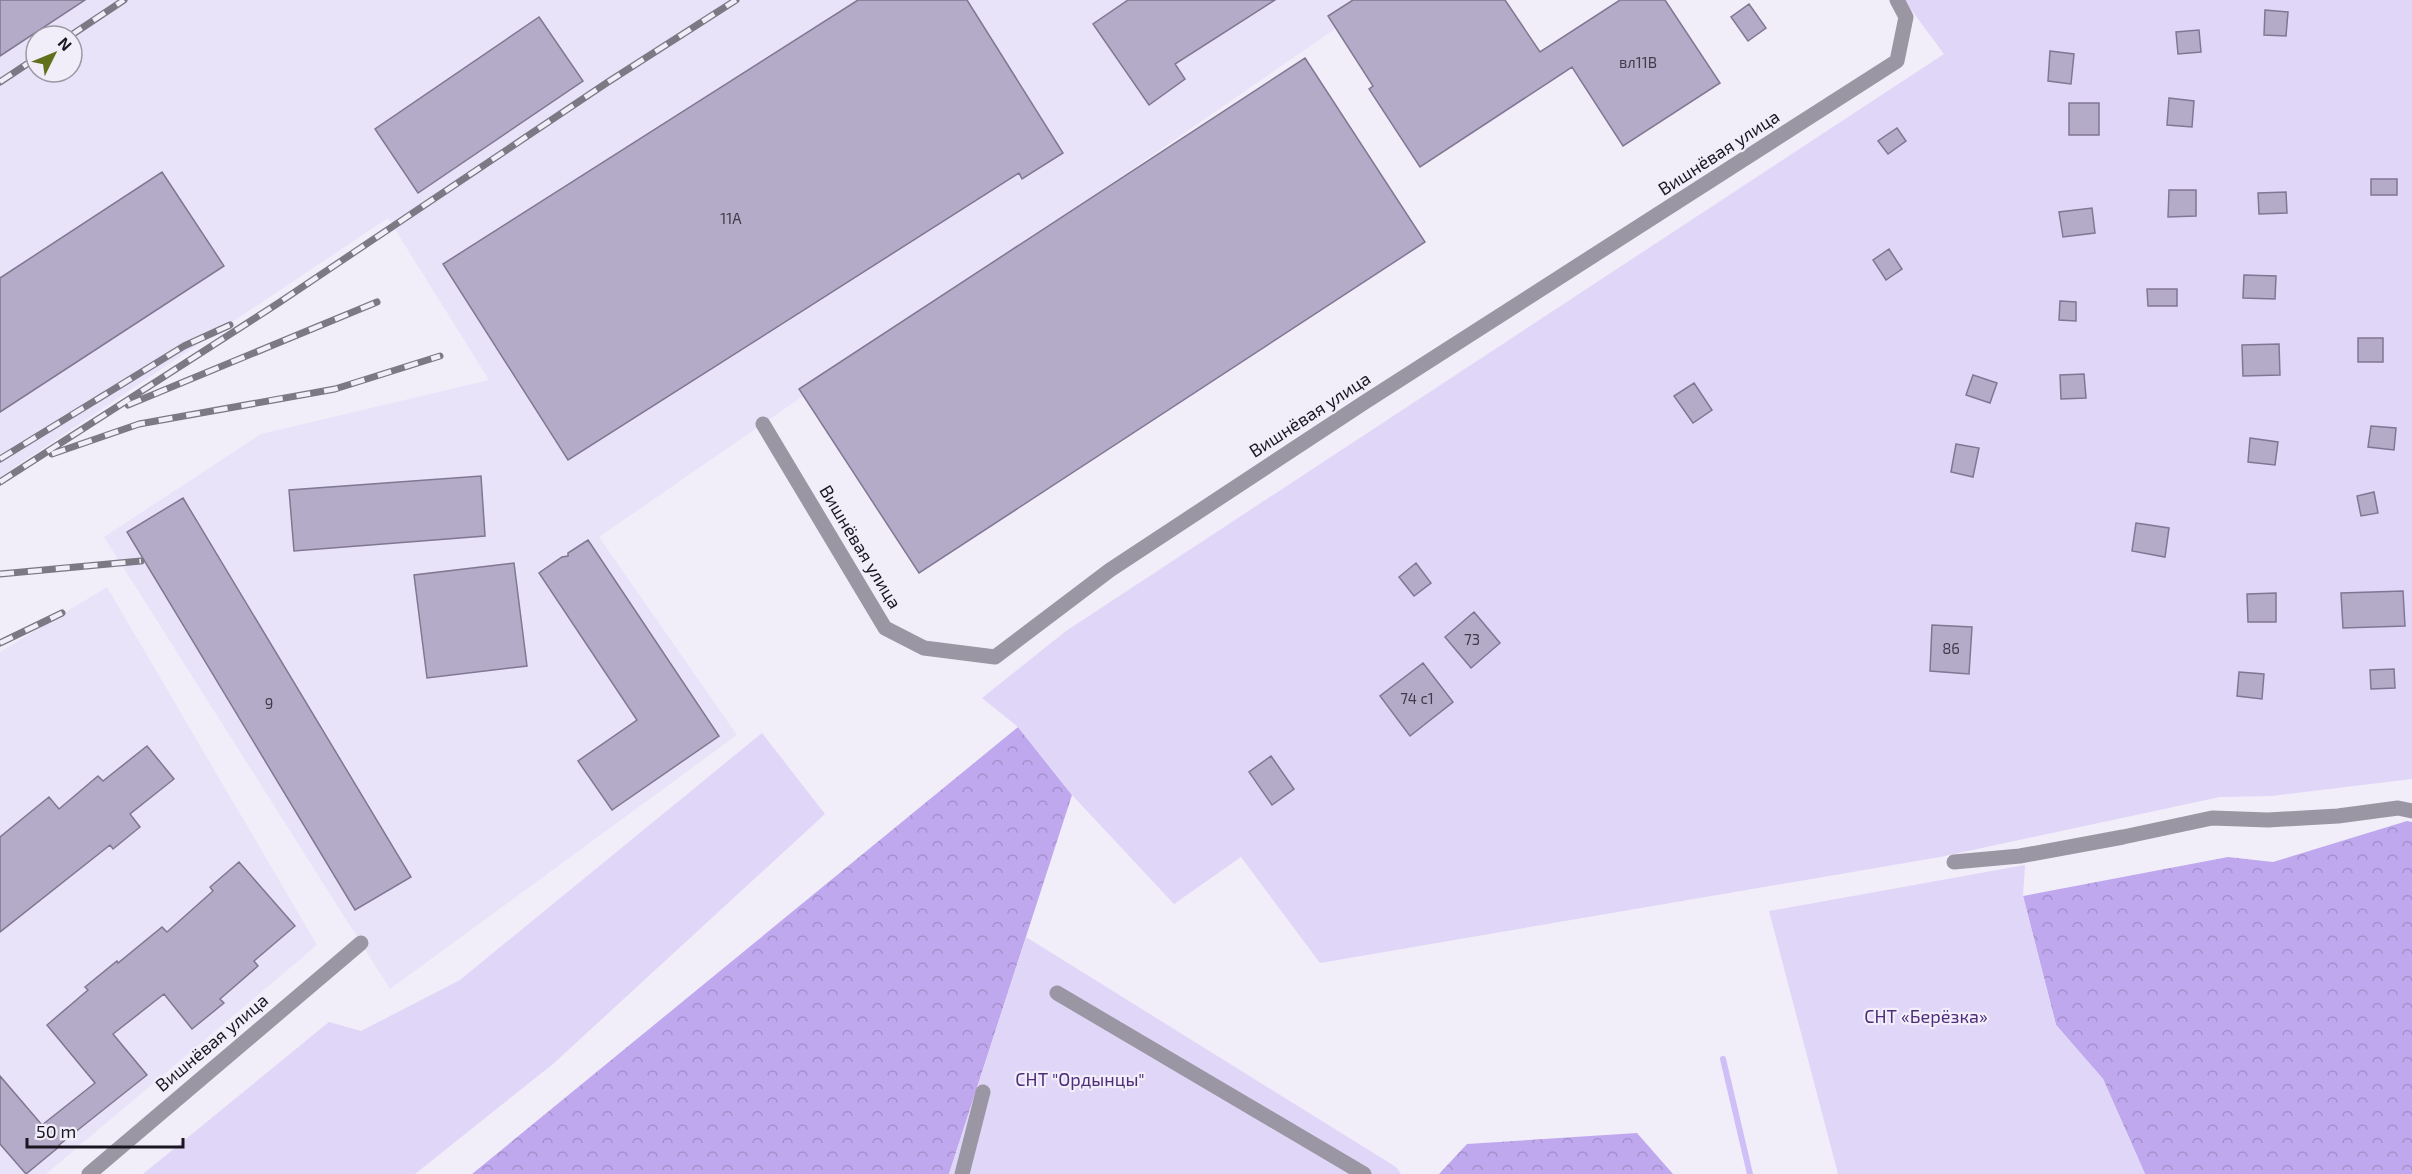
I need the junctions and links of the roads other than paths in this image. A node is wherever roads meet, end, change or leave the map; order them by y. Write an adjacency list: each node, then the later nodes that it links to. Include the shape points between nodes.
1 (1897, 0): 2 (street, Вишнёвая улица, via 1906,17 1897,61 1120,563 995,657 924,648 885,628)
2 (763, 424)
3 (2412, 811): 4 (street, via 2398,808 2268,820 2212,818 2019,856)
4 (1954, 862)
5 (361, 943): 8 (street, Вишнёвая улица)
6 (1057, 993): 10 (street)
7 (983, 1092): 9 (street)
8 (89, 1174)
9 (962, 1174)
10 (1364, 1174)

